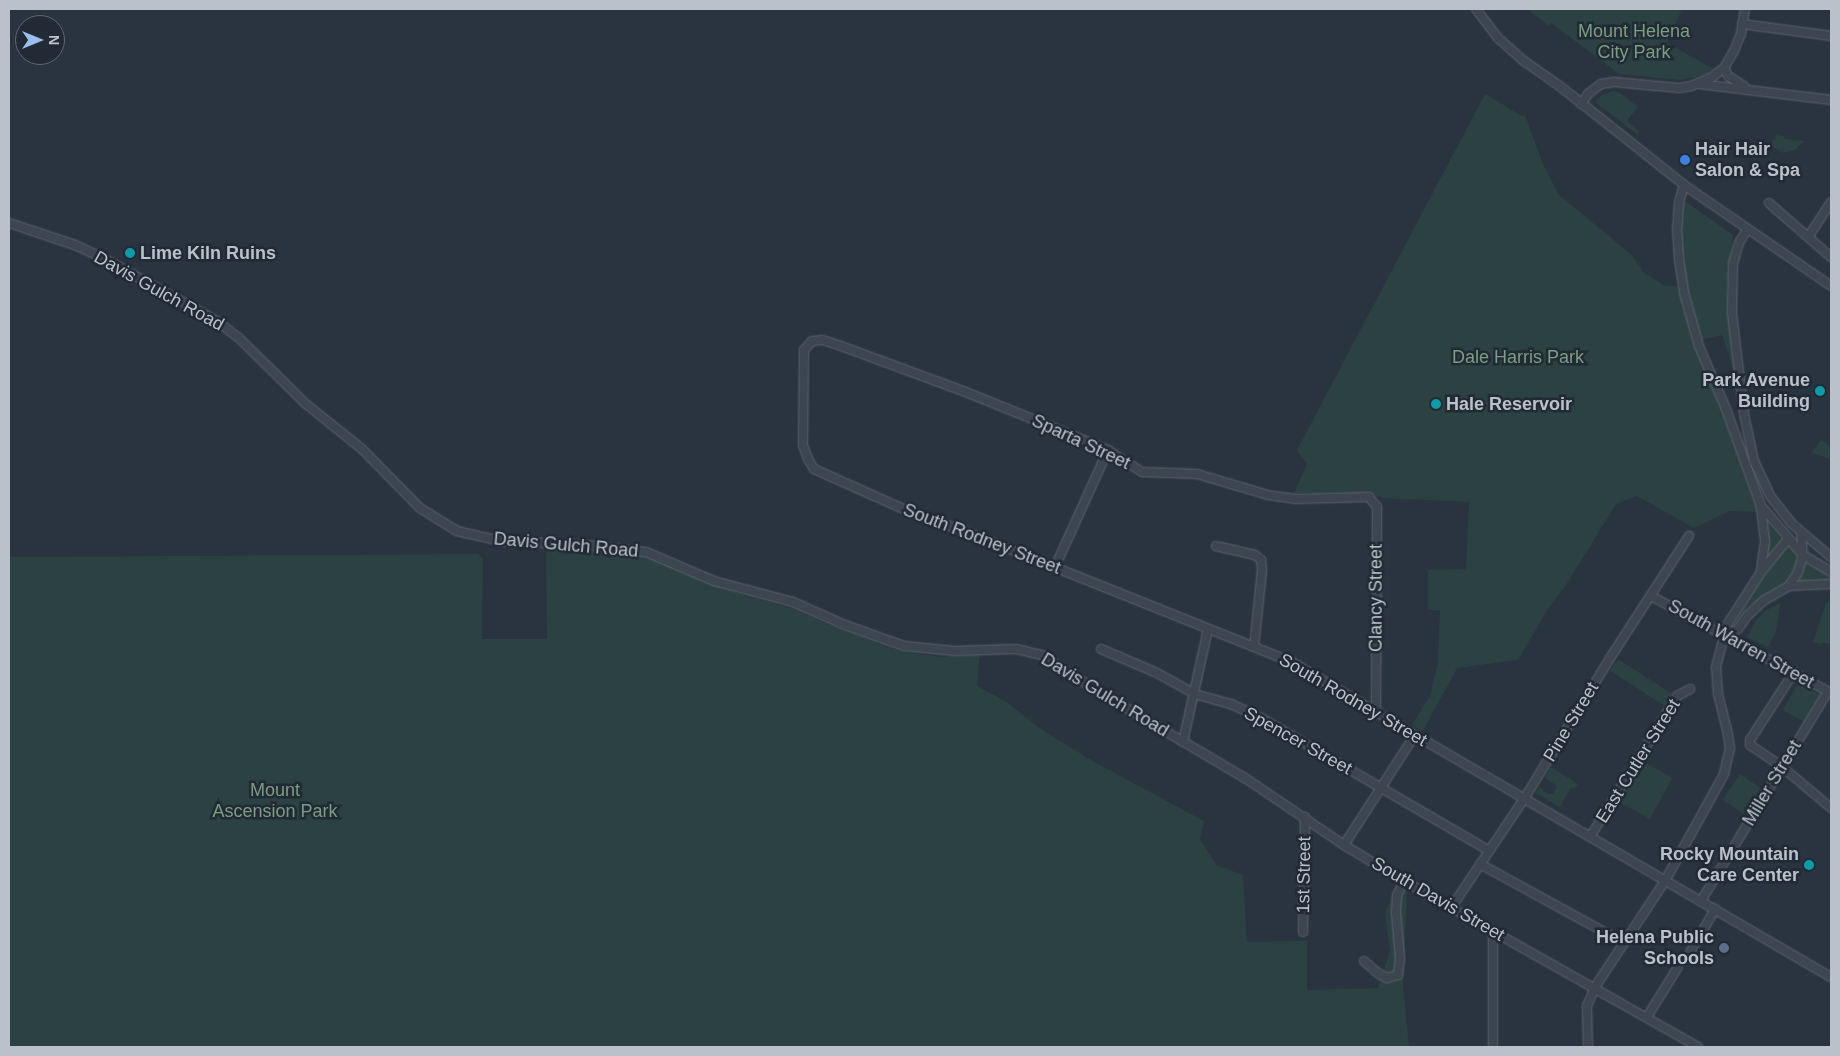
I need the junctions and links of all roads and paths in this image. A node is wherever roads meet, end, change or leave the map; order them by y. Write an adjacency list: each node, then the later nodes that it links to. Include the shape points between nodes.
1 (1476, 9): 9 (street, via 1505,46)
2 (1745, 9): 3 (street)
3 (1742, 24): 4 (street); 5 (street, via 1734,51)
4 (1831, 36)
5 (1724, 68): 6 (street); 7 (street, via 1734,81)
6 (1697, 84): 7 (street); 9 (street, via 1667,88 1614,82 1601,84)
7 (1751, 89): 8 (street)
8 (1831, 100)
9 (1581, 104): 10 (street)
10 (1684, 184): 14 (street); 21 (street, via 1677,229 1685,296 1699,346)
11 (1769, 202): 15 (street)
12 (1831, 202): 15 (street)
13 (9, 223): 44 (street, Davis Gulch Road, via 105,259 217,320 306,404 362,449 420,508 457,531 500,541 646,552 714,581 793,602 904,646 934,650 1007,648 1034,652 1049,658)
14 (1748, 230): 17 (street); 23 (street, via 1739,243 1733,264 1732,313 1744,414 1754,461 1762,481)
15 (1809, 236): 16 (street)
16 (1831, 257)
17 (1831, 286)
18 (803, 445): 19 (street, Sparta Street, via 804,350 812,341 822,340); 28 (street, South Rodney Street, via 814,469 859,490)
19 (1108, 450): 20 (street, Sparta Street, via 1142,472 1197,474 1268,495 1296,499); 28 (street)
20 (1359, 497): 42 (street, Clancy Street, via 1369,497 1377,506)
21 (1760, 506): 24 (street); 29 (street, via 1765,529)
22 (1690, 536): 33 (street, Pine Street)
23 (1804, 538): 24 (street); 26 (street); 27 (street)
24 (1788, 539): 26 (street); 29 (street)
25 (1216, 546): 36 (street, via 1255,555 1261,560)
26 (1803, 555): 30 (street); 32 (street)
27 (1831, 557)
28 (1056, 567): 34 (street, South Rodney Street)
29 (1760, 572): 35 (street, via 1727,625)
30 (1831, 572)
31 (1831, 584): 32 (street)
32 (1789, 586): 35 (street, via 1763,600 1738,629)
33 (1651, 596): 35 (street, South Warren Street); 47 (street, Pine Street)
34 (1208, 629): 36 (street, South Rodney Street); 41 (street)
35 (1726, 635): 38 (street, South Warren Street); 55 (street, via 1716,667 1718,694 1729,742 1728,761 1720,783)
36 (1254, 647): 42 (street, South Rodney Street, via 1292,662)
37 (1101, 648): 41 (street, Spencer Street)
38 (1794, 672): 40 (street, South Warren Street); 45 (street, via 1750,740 1754,750)
39 (1690, 689): 50 (street, East Cutler Street, via 1677,696)
40 (1830, 692): 45 (street, Miller Street)
41 (1195, 694): 44 (street); 46 (street, Spencer Street, via 1231,704 1261,718)
42 (1376, 711): 43 (street, South Rodney Street)
43 (1414, 736): 46 (street); 47 (street, South Rodney Street)
44 (1183, 742): 49 (street, South Davis Street)
45 (1781, 766): 48 (street); 56 (street, Miller Street)
46 (1382, 788): 51 (street); 52 (street, Spencer Street)
47 (1524, 799): 50 (street, South Rodney Street); 52 (street, Pine Street)
48 (1831, 808)
49 (1305, 817): 51 (street, South Davis Street); 60 (street, 1st Street)
50 (1590, 837): 55 (street, South Rodney Street)
51 (1344, 845): 54 (street, South Davis Street)
52 (1488, 850): 53 (street, Pine Street)
53 (1480, 864): 57 (street, Pine Street); 61 (street)
54 (1404, 881): 57 (street, South Davis Street); 63 (street, via 1397,895 1398,975 1387,978)
55 (1665, 882): 56 (street, South Rodney Street); 61 (street)
56 (1701, 901): 58 (street, South Rodney Street)
57 (1451, 908): 59 (street, South Davis Street)
58 (1715, 909): 62 (street); 65 (street, South Rodney Street)
59 (1493, 931): 66 (street, South Davis Street); 69 (street)
60 (1303, 932)
61 (1624, 943): 66 (street)
62 (1690, 953)
63 (1364, 961)
64 (1678, 967): 67 (street)
65 (1831, 978)
66 (1595, 987): 67 (street, South Davis Street); 70 (street, via 1587,1006)
67 (1647, 1018): 68 (street, South Davis Street)
68 (1684, 1038): 71 (street); 72 (street, South Davis Street)
69 (1493, 1047)
70 (1588, 1047)
71 (1684, 1047)
72 (1698, 1047)

